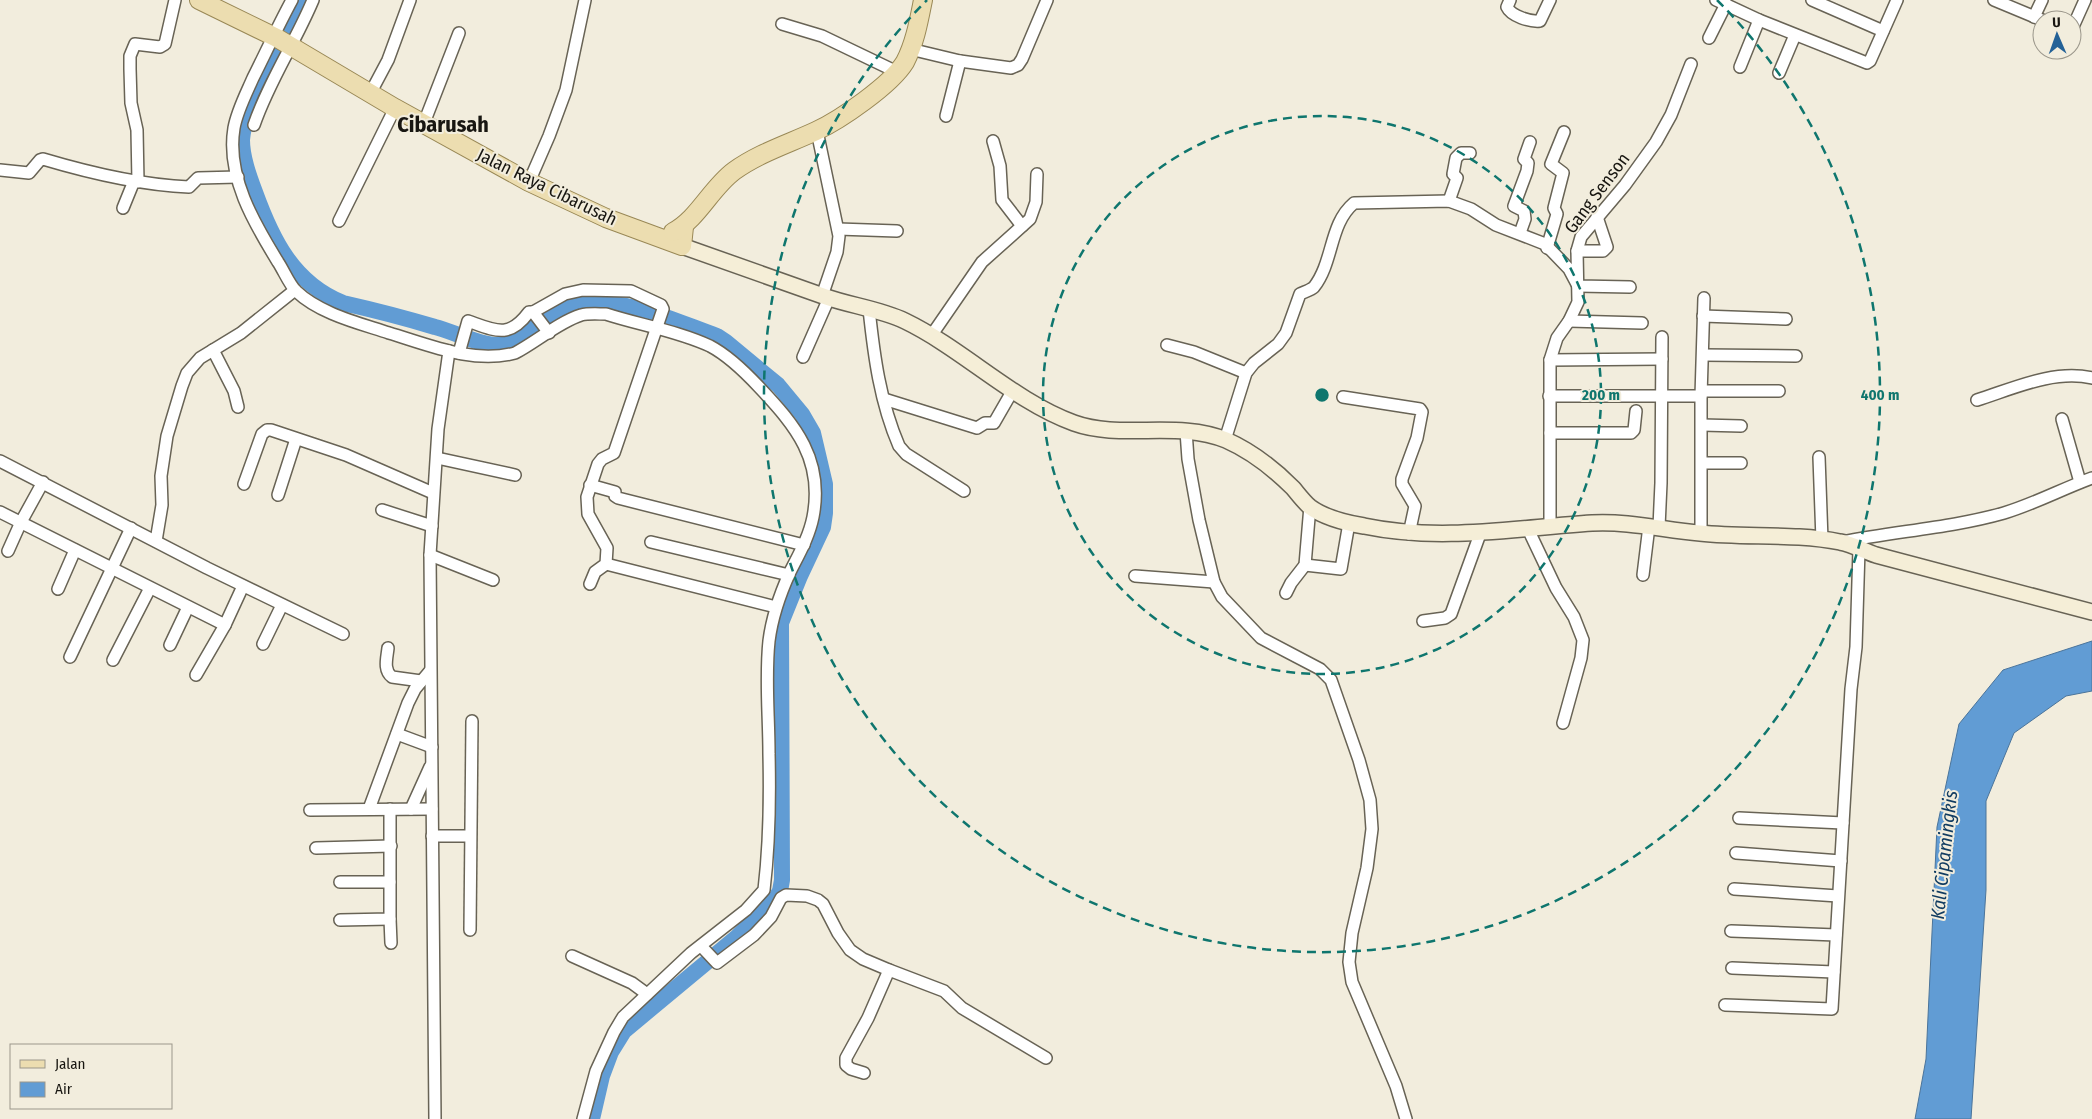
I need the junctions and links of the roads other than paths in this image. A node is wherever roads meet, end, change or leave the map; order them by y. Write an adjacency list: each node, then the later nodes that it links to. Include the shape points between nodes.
1 (175, 0): 42 (street, via 165,44 160,47 135,44 130,56 131,103 138,138)
2 (200, 0): 22 (main road, Jalan Raya Cibarusah)
3 (292, 0): 22 (street)
4 (313, 0): 22 (street)
5 (410, 0): 29 (street, via 388,60)
6 (585, 0): 43 (street, via 566,90)
7 (923, 0): 23 (main road)
8 (1047, 0): 24 (street, via 1018,66 1011,68)
9 (1510, 0): 10 (street, via 1509,10 1534,22 1540,21)
10 (1550, 0)
11 (1812, 0): 18 (street)
12 (1897, 0): 18 (street)
13 (1994, 0): 15 (street)
14 (1721, 2): 16 (street); 21 (street)
15 (2032, 16)
16 (1759, 20): 20 (street); 26 (street)
17 (782, 24): 27 (street, via 822,36)
18 (1883, 31): 20 (street, via 1867,63)
19 (459, 33): 32 (street)
20 (1794, 35): 28 (street)
21 (1709, 38)
22 (283, 41): 29 (main road, Jalan Raya Cibarusah); 33 (street, via 275,75); 41 (street, via 245,95 234,127)
23 (910, 49): 24 (street); 27 (main road)
24 (960, 61): 31 (street)
25 (1691, 64): 46 (street, Gang Senson, via 1671,115 1656,142 1626,185)
26 (1740, 67)
27 (897, 72): 34 (main road, via 864,101)
28 (1779, 73)
29 (371, 92): 30 (main road, Jalan Raya Cibarusah)
30 (396, 108): 32 (main road, Jalan Raya Cibarusah); 47 (street)
31 (946, 116)
32 (424, 123): 43 (main road, Jalan Raya Cibarusah)
33 (254, 125)
34 (817, 131): 48 (main road, via 772,149 733,172); 50 (street)
35 (1564, 132): 55 (street, via 1551,164 1563,173 1554,208 1557,214)
36 (993, 141): 49 (street, via 1000,166 1002,200)
37 (1530, 142): 52 (street, via 1524,159 1528,164 1527,171 1514,206 1524,211)
38 (1470, 153): 44 (street, via 1460,153 1456,158 1453,174 1457,178)
39 (0, 170): 42 (street, via 29,174 42,159)
40 (1037, 174): 49 (street, via 1034,211)
41 (238, 177): 42 (street, via 198,178 190,187); 59 (street, via 257,228)
42 (136, 181): 45 (street)
43 (529, 182): 53 (main road, Jalan Raya Cibarusah, via 606,218)
44 (1449, 201): 52 (street); 80 (street, via 1354,203 1344,211 1325,264 1313,288 1300,294 1286,333)
45 (123, 208)
46 (1597, 217): 56 (street, Gang Senson, via 1581,237); 56 (street, via 1607,247 1603,251)
47 (339, 221)
48 (684, 226): 53 (main road); 54 (main road)
49 (1022, 226): 70 (street, via 982,262)
50 (838, 229): 51 (street); 60 (street, via 838,252)
51 (897, 231)
52 (1520, 234): 55 (street, via 1545,244)
53 (661, 238): 54 (main road, Jalan Raya Cibarusah)
54 (682, 246): 60 (street)
55 (1547, 248): 57 (street, via 1569,269)
56 (1577, 251): 57 (street, Gang Senson)
57 (1578, 286): 58 (street); 67 (street, Gang Senson, via 1578,302)
58 (1630, 287)
59 (295, 290): 73 (street, via 241,333); 74 (street, via 355,322)
60 (825, 297): 62 (street); 77 (street)
61 (1704, 298): 64 (street)
62 (869, 309): 70 (street, via 907,322); 88 (street, via 875,363)
63 (534, 313): 66 (street, via 570,292 613,289 630,291 660,306 663,309); 69 (street); 74 (street, via 529,312 518,325 498,331 468,321 462,341)
64 (1703, 316): 65 (street); 75 (street)
65 (1786, 319)
66 (660, 321): 69 (street, via 593,313); 109 (street, via 614,453 598,464); 130 (street, via 730,359 795,427 809,454 816,482 813,516)
67 (1569, 321): 68 (street); 79 (street, Gang Senson, via 1557,338)
68 (1642, 323)
69 (547, 331): 74 (street, via 515,353 505,356)
70 (931, 336): 82 (street)
71 (1662, 337): 78 (street)
72 (1167, 345): 80 (street)
73 (213, 350): 90 (street, via 234,391); 127 (street, via 200,358 188,373 173,413 162,458 162,505)
74 (454, 352): 100 (street, via 438,428)
75 (1703, 355): 76 (street); 84 (street)
76 (1796, 356)
77 (803, 357)
78 (1662, 359): 79 (street); 86 (street)
79 (1550, 360): 85 (street, Gang Senson)
80 (1246, 372): 98 (street)
81 (2092, 378): 89 (street, via 2062,376)
82 (1013, 390): 88 (street, via 994,423 976,428); 95 (street, via 1078,425 1103,429)
83 (1780, 391): 84 (street)
84 (1701, 393): 86 (street); 93 (street)
85 (1549, 396): 86 (street); 96 (street, Gang Senson)
86 (1662, 396): 120 (street, via 1661,483)
87 (1343, 397): 124 (street, via 1420,409 1422,412 1417,438 1402,480 1415,506)
88 (884, 399): 110 (street, via 894,434 906,454)
89 (1976, 400)
90 (238, 407)
91 (1636, 411): 96 (street, via 1631,433)
92 (2062, 419): 107 (street)
93 (1702, 425): 94 (street); 102 (street)
94 (1741, 426)
95 (1186, 431): 98 (street); 142 (street, via 1199,520)
96 (1550, 433): 119 (street, Gang Senson)
97 (296, 439): 108 (street, via 271,430 264,431); 111 (street, via 346,455); 112 (street)
98 (1225, 440): 113 (street, via 1274,470)
99 (1819, 457): 126 (street)
100 (437, 458): 104 (street); 111 (street)
101 (0, 460): 106 (street)
102 (1702, 463): 103 (street); 123 (street)
103 (1741, 463)
104 (515, 475)
105 (2092, 478): 107 (street)
106 (43, 482): 116 (street); 121 (street)
107 (2080, 482): 129 (street, via 2003,514)
108 (244, 484)
109 (590, 485): 130 (street, via 615,492 618,498); 135 (street, via 588,514 607,548)
110 (964, 491)
111 (433, 493): 118 (street)
112 (278, 495)
113 (1310, 506): 117 (street); 136 (street)
114 (382, 510): 118 (street)
115 (0, 512): 116 (street)
116 (21, 522): 132 (street); 133 (street)
117 (1349, 523): 124 (street); 136 (street, via 1341,569)
118 (432, 526): 134 (street)
119 (1550, 526): 120 (street, via 1612,522); 122 (street)
120 (1654, 526): 123 (street); 139 (street)
121 (131, 528): 127 (street); 137 (street)
122 (1528, 529): 125 (street); 164 (street, via 1556,588 1574,616 1582,640 1581,658)
123 (1701, 533): 126 (street)
124 (1409, 534): 125 (street)
125 (1480, 534): 152 (street, via 1451,614)
126 (1822, 540): 129 (street)
127 (156, 541): 144 (street)
128 (651, 542): 138 (street)
129 (1842, 542): 131 (street)
130 (804, 545): 138 (street)
131 (1859, 549): 151 (street); 174 (street, via 1856,647)
132 (75, 550): 137 (street); 146 (street)
133 (8, 552)
134 (430, 555): 141 (street); 160 (street)
135 (606, 564): 143 (street, via 595,572); 150 (street)
136 (1305, 565): 147 (street)
137 (112, 568): 145 (street); 158 (street)
138 (789, 575): 150 (street)
139 (1643, 575)
140 (1135, 576): 142 (street)
141 (493, 580)
142 (1214, 582): 202 (street, via 1222,597 1262,638 1320,669 1336,691 1372,812 1367,868 1352,933 1349,962 1352,982 1396,1086)
143 (590, 584)
144 (243, 586): 148 (street); 153 (street)
145 (150, 588): 149 (street); 159 (street)
146 (58, 589)
147 (1286, 593)
148 (282, 605): 154 (street); 155 (street)
149 (188, 607): 153 (street); 156 (street)
150 (776, 608): 191 (street, via 767,664 769,756 764,890)
151 (2090, 611)
152 (1423, 621)
153 (224, 625): 161 (street)
154 (343, 634)
155 (263, 644)
156 (170, 645)
157 (388, 648): 162 (street, via 386,668 389,674)
158 (70, 657)
159 (113, 660)
160 (430, 671): 162 (street); 166 (street)
161 (196, 675)
162 (421, 681): 165 (street, via 408,703)
163 (472, 721): 176 (street)
164 (1563, 723)
165 (397, 734): 166 (street); 168 (street)
166 (432, 747): 167 (street)
167 (431, 763): 170 (street); 171 (street)
168 (370, 809): 169 (street); 172 (street)
169 (390, 809): 170 (street); 177 (street)
170 (410, 809): 171 (street)
171 (432, 809): 175 (street)
172 (310, 810)
173 (1739, 818): 174 (street)
174 (1843, 823): 180 (street)
175 (432, 836): 176 (street); 200 (street)
176 (470, 836): 187 (street)
177 (390, 846): 178 (street); 182 (street)
178 (316, 848)
179 (1736, 853): 180 (street)
180 (1841, 861): 184 (street)
181 (340, 882): 182 (street)
182 (390, 882): 185 (street)
183 (1734, 889): 184 (street)
184 (1838, 896): 189 (street)
185 (390, 919): 186 (street); 190 (street)
186 (340, 920)
187 (470, 930)
188 (1731, 932): 189 (street)
189 (1836, 935): 195 (street)
190 (390, 943)
191 (704, 949): 194 (street, via 716,963 754,935 771,918 781,898 786,895 806,896 823,904 850,950); 196 (street)
192 (572, 956): 196 (street, via 632,983)
193 (1732, 968): 195 (street)
194 (889, 970): 198 (street, via 944,991 962,1008); 199 (street, via 846,1058 848,1067)
195 (1834, 972): 197 (street, via 1832,1009)
196 (648, 994): 201 (street, via 623,1017 614,1032 596,1071)
197 (1725, 1005)
198 (1046, 1058)
199 (864, 1073)
200 (435, 1119)
201 (583, 1119)
202 (1406, 1119)

